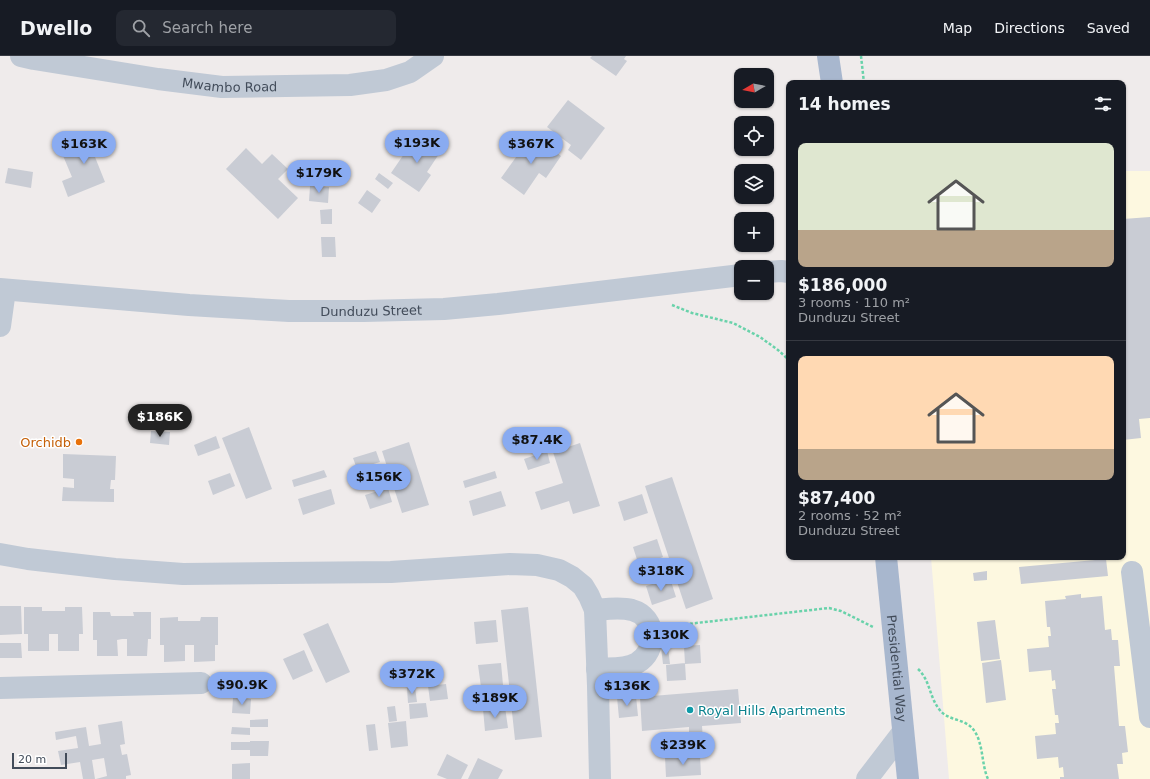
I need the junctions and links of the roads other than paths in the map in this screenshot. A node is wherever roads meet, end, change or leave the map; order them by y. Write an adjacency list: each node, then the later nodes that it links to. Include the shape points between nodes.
1 (21, 56): 2 (street, Mwambo Road, via 222,87 350,84 386,80 410,72)
2 (433, 56)
3 (828, 56): 4 (main road)
4 (832, 80)
5 (734, 275): 6 (street, Dunduzu Street, via 498,304 444,309 357,311 189,305)
6 (2, 289): 7 (street)
7 (0, 326)
8 (0, 554): 11 (street, via 91,566 183,574 383,572 510,564 537,565 559,570 572,577 583,586)
9 (886, 560): 16 (main road, Presidential Way)
10 (1132, 572): 15 (street)
11 (595, 610): 12 (street); 12 (street, via 633,610 643,616 650,625 653,636 651,647 645,657 636,664)
12 (597, 669): 17 (street)
13 (201, 683): 14 (street)
14 (0, 688)
15 (1150, 717)
16 (903, 732): 18 (street); 19 (main road, Presidential Way)
17 (600, 779)
18 (867, 779)
19 (908, 779)

